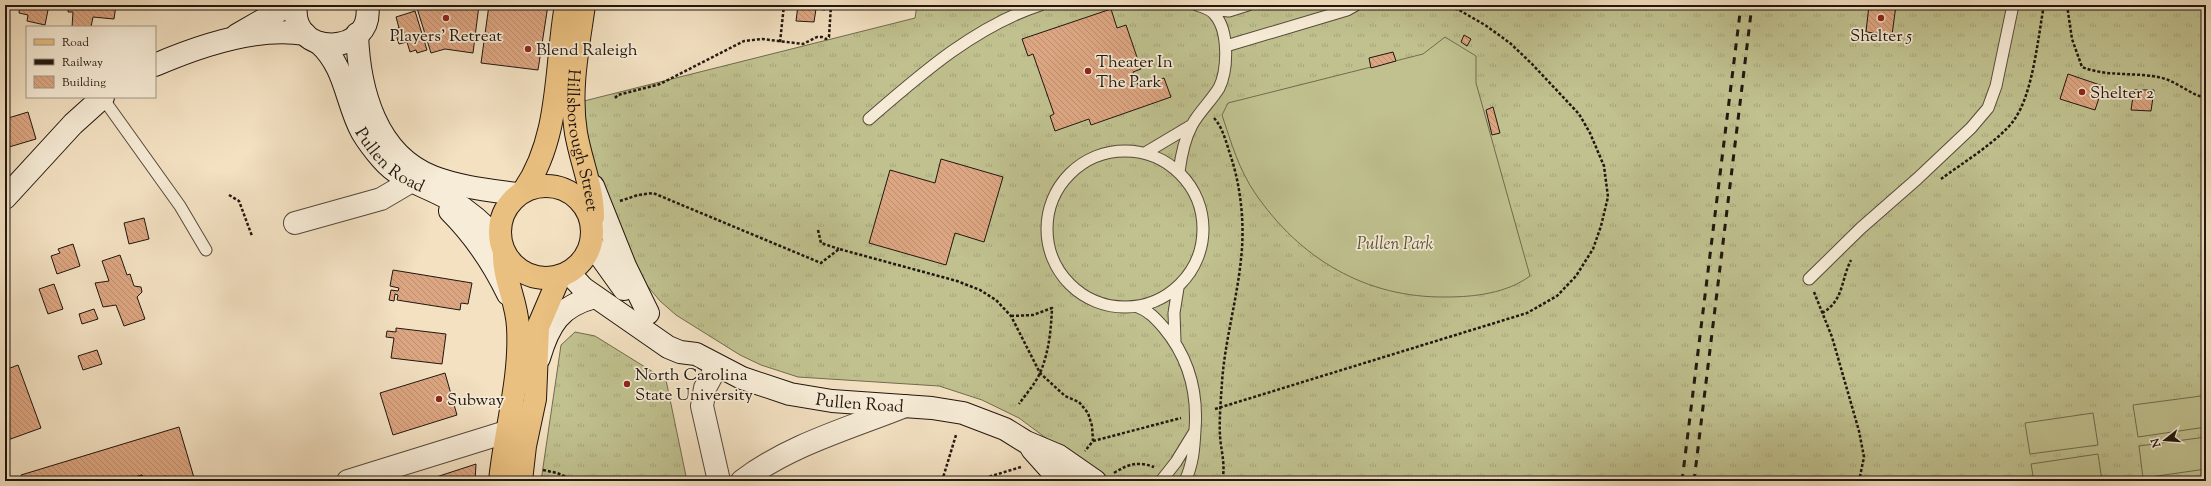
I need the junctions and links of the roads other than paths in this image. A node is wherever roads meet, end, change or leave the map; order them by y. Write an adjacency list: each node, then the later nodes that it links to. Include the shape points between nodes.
1 (289, 5): 13 (main road)
2 (296, 5): 14 (main road, Pullen Road, via 297,18)
3 (367, 5): 12 (main road, via 366,18)
4 (566, 5): 25 (main road, Hillsborough Street, via 549,132 541,162)
5 (584, 5): 22 (main road, Hillsborough Street, via 574,80 576,134)
6 (1040, 5): 19 (lane, via 1014,14 968,41 923,72)
7 (1197, 5): 11 (lane)
8 (1248, 5): 11 (lane, via 1230,11)
9 (1356, 5): 15 (lane, via 1347,10)
10 (2013, 5): 32 (lane, via 1996,86 1988,108 1917,179 1860,228)
11 (1209, 9): 15 (lane, via 1217,16)
12 (357, 34): 14 (main road, via 340,45); 25 (main road, Pullen Road, via 359,67 372,112 380,132 402,158 432,177 462,186)
13 (232, 37): 14 (main road, via 289,32); 16 (main road)
14 (312, 39): 24 (main road, Pullen Road, via 328,51 338,66 362,132 390,168)
15 (1226, 46): 20 (lane, via 1224,76 1219,88)
16 (156, 65)
17 (101, 98): 26 (main road, via 73,124)
18 (103, 98): 30 (lane, via 180,206)
19 (869, 119)
20 (1193, 124): 21 (lane); 23 (lane, via 1184,145)
21 (1144, 152): 23 (lane, via 1161,159); 35 (lane, via 1118,151 1097,156 1077,167 1062,183 1051,203 1047,226 1050,250 1055,264 1073,288 1088,298 1104,304)
22 (582, 157): 28 (main road, Hillsborough Street, via 593,201); 37 (main road, via 621,255)
23 (1179, 172): 33 (lane, via 1192,189 1201,208 1203,230 1197,258)
24 (420, 186): 27 (main road); 29 (main road, Pullen Road, via 469,212 487,226); 36 (main road, via 465,226 492,264)
25 (520, 192): 28 (main road, via 552,186 567,191 580,200 589,213); 29 (main road, via 502,217)
26 (5, 198)
27 (295, 223)
28 (592, 236): 31 (main road, via 586,257); 37 (main road, Pullen Road, via 624,289)
29 (502, 247): 31 (main road, via 520,271 534,278); 36 (main road, via 506,276)
30 (206, 250)
31 (564, 276): 34 (main road, Pullen Road); 40 (main road, via 538,327)
32 (1808, 279)
33 (1178, 288): 35 (lane, via 1160,300); 38 (lane, via 1174,309)
34 (595, 297): 39 (main road, Pullen Road, via 668,347); 40 (main road, via 575,303 563,312 549,329)
35 (1138, 307): 38 (lane, via 1153,315)
36 (516, 309): 44 (main road, via 517,362)
37 (648, 313): 39 (main road, Pullen Road, via 687,343)
38 (1175, 341): 43 (lane, via 1194,390 1197,408)
39 (696, 354): 41 (main road, Pullen Road)
40 (538, 359): 49 (main road, via 535,399)
41 (717, 366): 42 (main road, Pullen Road, via 742,378 790,394 832,401); 50 (main road, via 705,388 702,406)
42 (904, 406): 45 (main road, Pullen Road, via 963,414 1005,429); 51 (main road, via 801,447)
43 (1195, 430): 53 (lane); 54 (lane, via 1194,458)
44 (506, 432): 47 (main road); 48 (main road)
45 (1026, 442): 46 (main road, Pullen Road); 52 (main road, Pullen Road, via 1049,468)
46 (1103, 478)
47 (348, 481)
48 (500, 481)
49 (521, 481)
50 (719, 481)
51 (742, 481)
52 (1066, 481)
53 (1161, 481)
54 (1186, 481)

